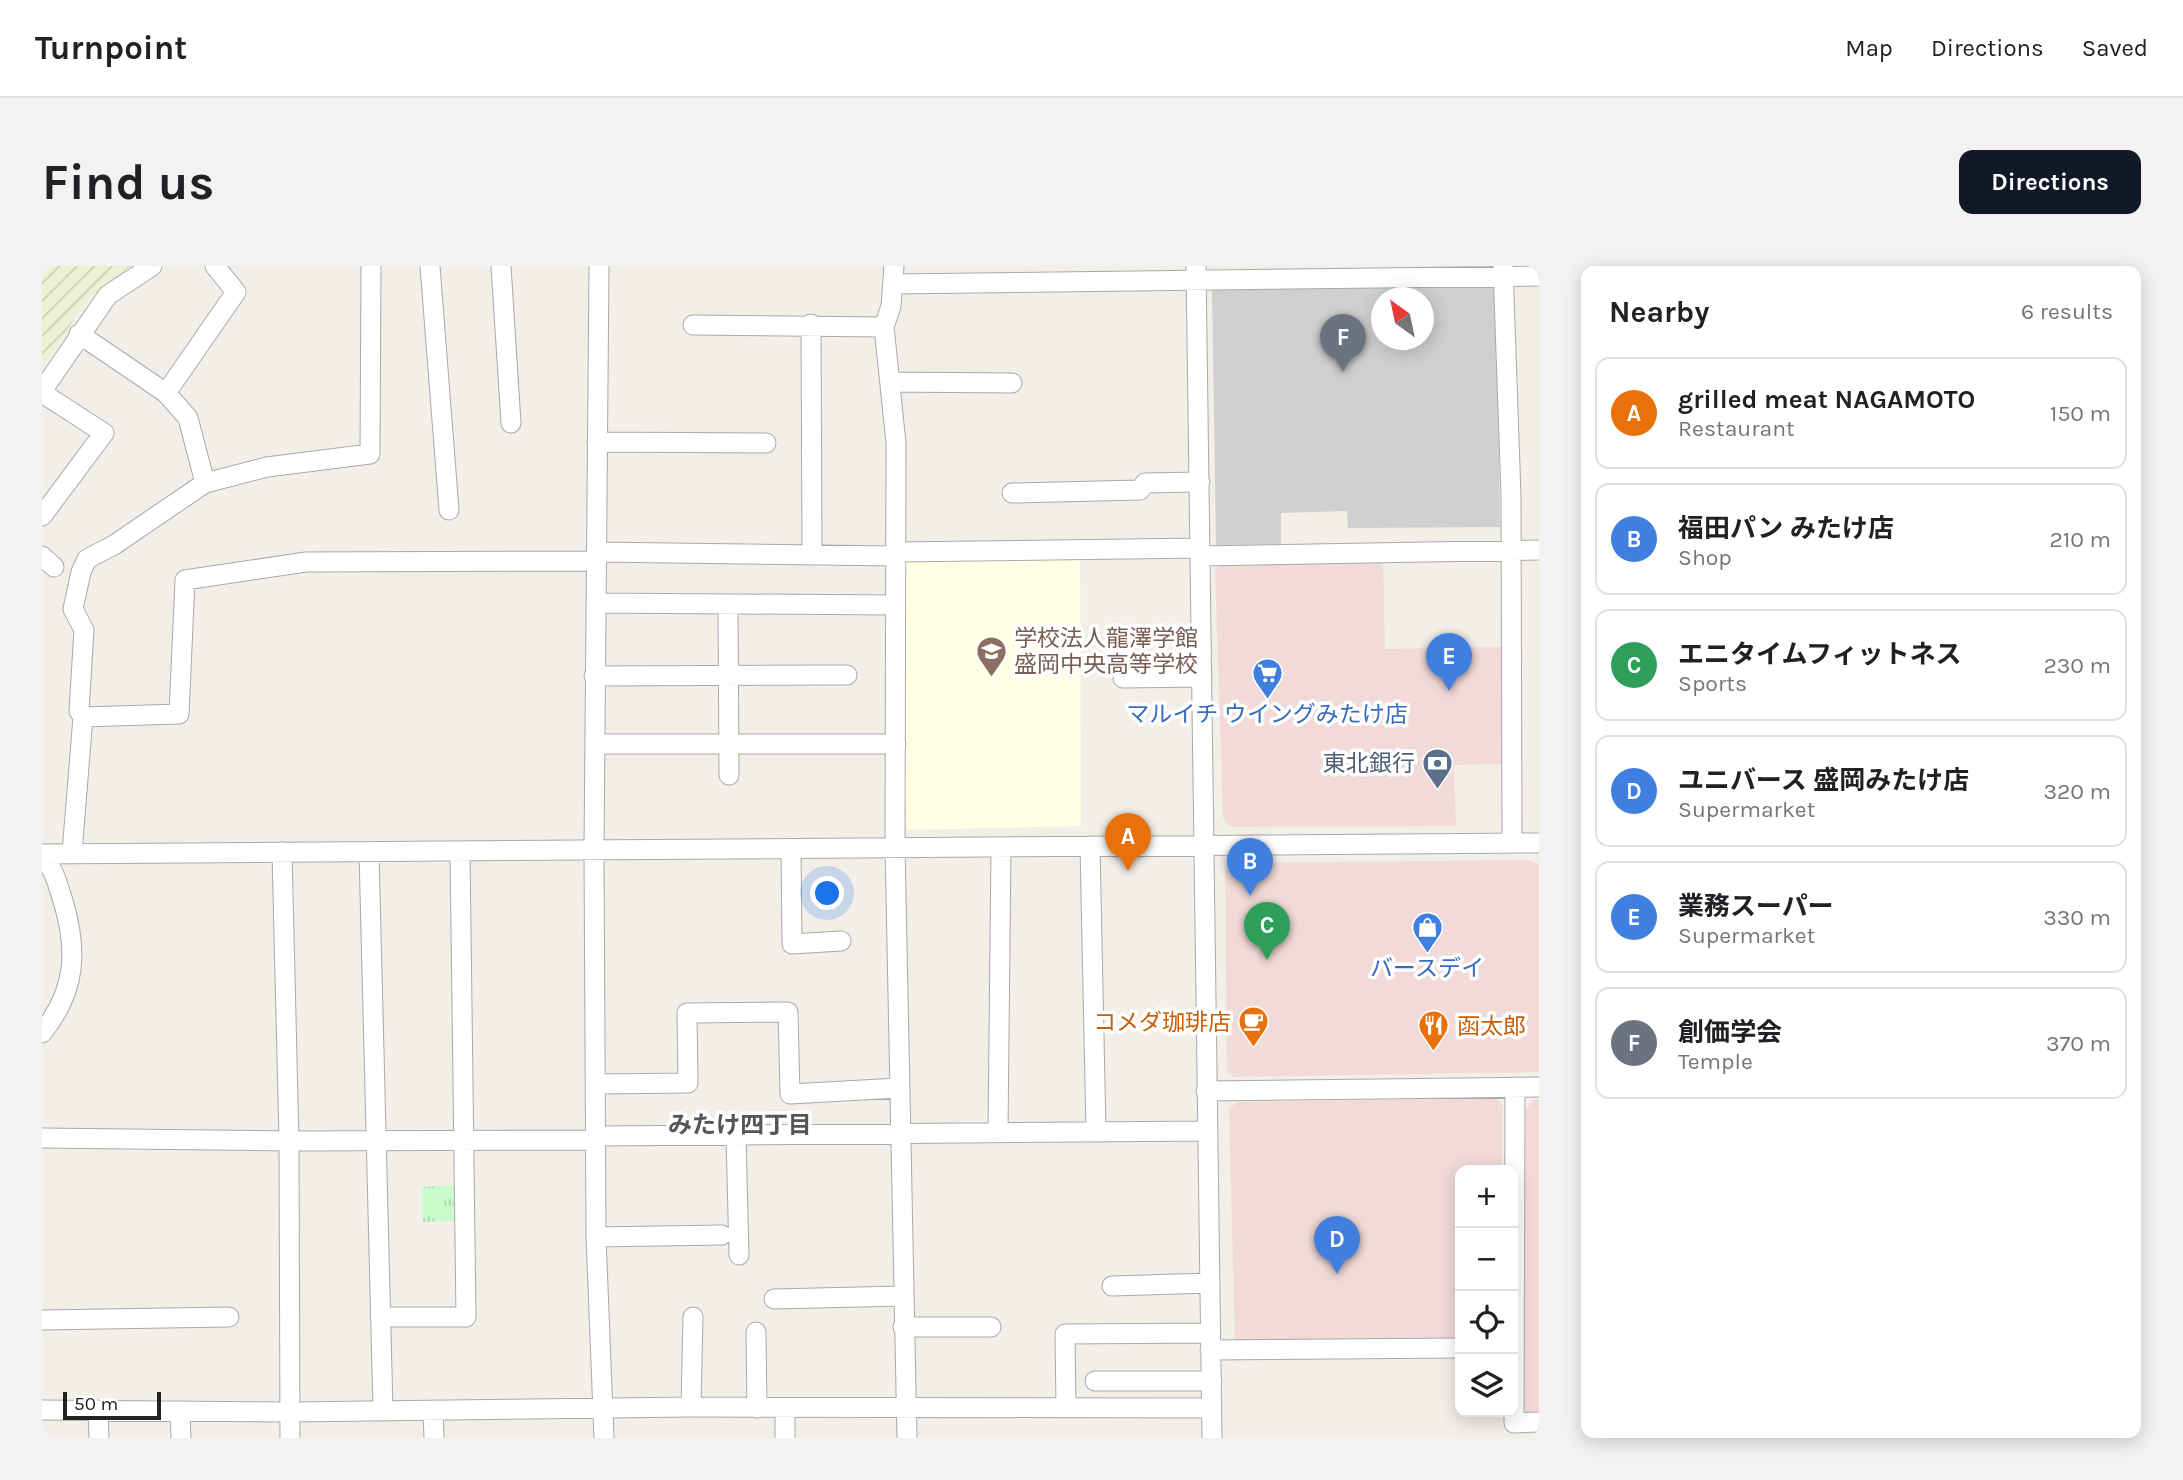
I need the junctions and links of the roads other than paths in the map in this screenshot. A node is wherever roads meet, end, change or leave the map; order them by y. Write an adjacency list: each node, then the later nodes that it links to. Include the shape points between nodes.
1 (152, 266): 16 (street, via 108,295)
2 (215, 266): 20 (street, via 236,292)
3 (371, 266): 25 (street, via 370,454 267,467)
4 (430, 266): 27 (street)
5 (501, 266): 21 (street)
6 (599, 266): 22 (street)
7 (1503, 271): 10 (street); 12 (street); 29 (street)
8 (1059, 273): 9 (street); 10 (street)
9 (979, 274): 11 (street)
10 (1196, 274): 24 (street)
11 (894, 275): 15 (street)
12 (1539, 275)
13 (811, 324): 14 (street); 15 (street); 32 (street)
14 (694, 325)
15 (884, 327): 17 (street)
16 (79, 334): 19 (street); 20 (street)
17 (890, 382): 18 (street); 33 (street, via 896,443)
18 (1012, 383)
19 (42, 392): 28 (street, via 104,433)
20 (166, 393): 25 (street, via 188,418)
21 (511, 423)
22 (597, 442): 23 (street); 34 (street)
23 (766, 443)
24 (1200, 482): 26 (street, via 1145,483 1140,490); 31 (street)
25 (205, 484): 43 (street, via 87,559 73,609 84,630 79,711)
26 (1012, 494)
27 (449, 510)
28 (42, 516)
29 (1511, 550): 30 (street); 31 (street); 48 (street)
30 (1539, 550)
31 (1199, 552): 33 (street); 41 (street)
32 (812, 554): 33 (street); 34 (street)
33 (896, 554): 37 (street)
34 (597, 557): 35 (street); 43 (street, via 306,562 185,580 179,714)
35 (597, 603): 36 (street); 40 (street)
36 (728, 604): 37 (street); 38 (street)
37 (893, 605): 46 (street)
38 (728, 674): 39 (street); 40 (street); 44 (street)
39 (846, 675)
40 (594, 676): 45 (street)
41 (1202, 677): 42 (street); 50 (street)
42 (1123, 678)
43 (83, 717): 59 (street)
44 (728, 743): 45 (street); 46 (street); 47 (street)
45 (595, 744): 55 (street)
46 (896, 744): 51 (street)
47 (729, 775)
48 (1512, 842): 49 (street); 50 (street)
49 (1539, 842)
50 (1205, 843): 52 (street); 67 (street)
51 (895, 846): 53 (street); 54 (street); 66 (street)
52 (1090, 846): 53 (street); 70 (street)
53 (1001, 847): 69 (street)
54 (791, 849): 55 (street); 61 (street, via 792,944)
55 (594, 850): 56 (street); 63 (street)
56 (460, 851): 58 (street); 77 (street)
57 (282, 852): 58 (street); 59 (street); 76 (street)
58 (369, 852): 75 (street)
59 (72, 853): 60 (street)
60 (42, 855): 62 (street, via 59,887 72,933 72,968 60,1009)
61 (841, 941)
62 (42, 1033)
63 (597, 1084): 66 (street, via 688,1083 687,1013 788,1012 790,1094); 73 (street)
64 (1515, 1087): 65 (street); 67 (street); 83 (street)
65 (1539, 1087)
66 (899, 1088): 71 (street)
67 (1206, 1091): 68 (street)
68 (1207, 1131): 70 (street); 81 (street)
69 (998, 1132): 70 (street); 71 (street)
70 (1096, 1132)
71 (899, 1133): 72 (street); 84 (street)
72 (736, 1135): 73 (street); 80 (street)
73 (597, 1136): 77 (street, via 590,1140); 79 (street)
74 (42, 1138): 76 (street)
75 (375, 1140): 76 (street); 77 (street); 87 (street)
76 (289, 1141): 110 (street)
77 (464, 1141): 87 (street, via 466,1317)
78 (722, 1235): 79 (street)
79 (596, 1237): 103 (street)
80 (739, 1255)
81 (1209, 1283): 82 (street); 93 (street)
82 (1112, 1286)
83 (1513, 1291)
84 (902, 1296): 85 (street); 90 (street)
85 (774, 1298)
86 (229, 1317): 89 (street)
87 (380, 1317): 109 (street)
88 (693, 1318): 98 (street)
89 (42, 1320)
90 (903, 1327): 91 (street); 104 (street)
91 (991, 1327)
92 (756, 1332): 100 (street)
93 (1210, 1342): 94 (street); 97 (street); 99 (street, via 1065,1334)
94 (1455, 1348)
95 (1513, 1354): 111 (street, via 1514,1423)
96 (1095, 1381): 97 (street)
97 (1212, 1381): 102 (street)
98 (691, 1407): 100 (street); 103 (street)
99 (1066, 1407): 102 (street); 104 (street)
100 (757, 1408): 101 (street)
101 (785, 1408): 104 (street); 117 (street)
102 (1211, 1408): 119 (street)
103 (603, 1409): 107 (street); 116 (street)
104 (907, 1409): 118 (street)
105 (42, 1410): 106 (street)
106 (99, 1410): 108 (street); 112 (street)
107 (433, 1410): 109 (street); 115 (street)
108 (180, 1411): 110 (street); 113 (street)
109 (383, 1411): 110 (street)
110 (290, 1412): 114 (street)
111 (1539, 1422)
112 (99, 1438)
113 (181, 1438)
114 (290, 1438)
115 (434, 1438)
116 (604, 1438)
117 (785, 1438)
118 (907, 1438)
119 (1212, 1438)

